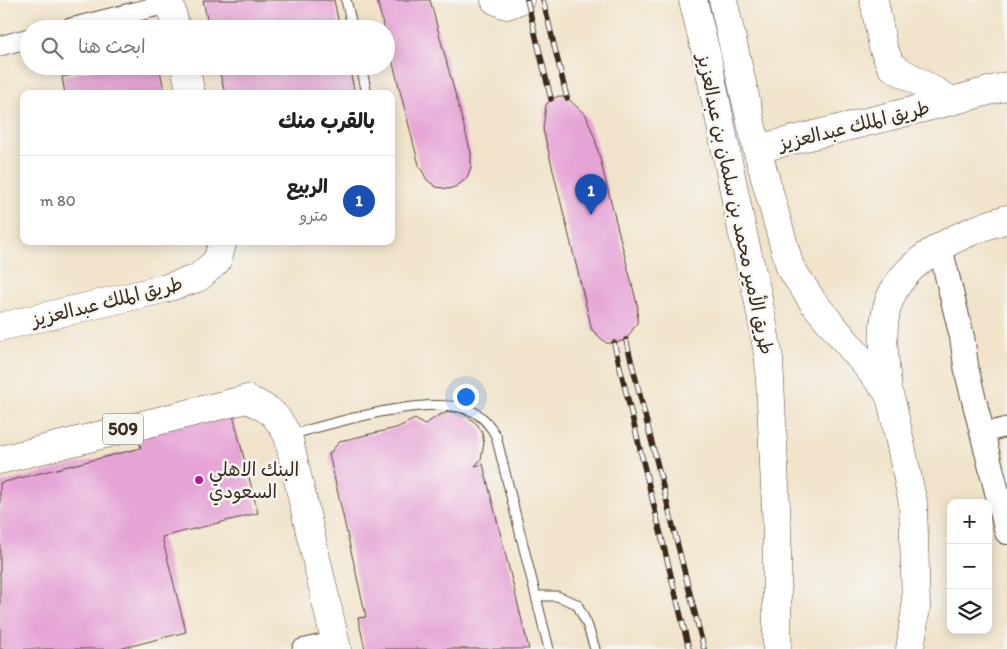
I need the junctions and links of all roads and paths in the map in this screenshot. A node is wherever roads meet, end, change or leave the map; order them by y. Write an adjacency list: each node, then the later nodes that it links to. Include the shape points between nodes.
1 (346, 0): 9 (lane)
2 (495, 0): 3 (main road, via 507,5)
3 (520, 0)
4 (692, 0): 34 (main road, طريق الأمير محمد بن سلمان بن عبدالعزيز, via 707,57 769,359 777,530)
5 (723, 0): 18 (main road, طريق الأمير محمد بن سلمان بن عبدالعزيز)
6 (874, 0): 17 (main road, طريق الملك عبدالعزيز, via 883,47 891,66)
7 (171, 11): 8 (street)
8 (119, 20)
9 (351, 20)
10 (20, 40): 11 (street)
11 (0, 46)
12 (186, 75): 15 (main road)
13 (363, 75): 16 (lane)
14 (1007, 86): 17 (main road, طريق الملك عبدالعزيز)
15 (190, 90)
16 (366, 90)
17 (952, 101): 18 (main road, طريق الملك عبدالعزيز)
18 (757, 149): 23 (main road, طريق الأمير محمد بن سلمان بن عبدالعزيز, via 790,267 813,302)
19 (1007, 219): 21 (main road)
20 (222, 245): 22 (main road, طريق الملك عبدالعزيز, via 217,261 198,278)
21 (940, 247): 23 (main road, via 908,271 897,284 889,302 884,344); 25 (street)
22 (0, 327)
23 (888, 392): 35 (main road, طريق الأمير محمد بن سلمان بن عبدالعزيز, via 913,503 916,607)
24 (1007, 426): 25 (street)
25 (983, 432): 28 (street)
26 (288, 436): 27 (main road, 509, via 278,418 247,399); 29 (lane, via 387,411 438,404 464,408 479,415 496,436); 30 (main road)
27 (0, 460)
28 (1007, 532)
29 (536, 596): 32 (lane); 33 (lane, via 557,596 577,604)
30 (336, 645): 31 (street)
31 (302, 649)
32 (549, 649)
33 (594, 649)
34 (777, 649)
35 (910, 649)

